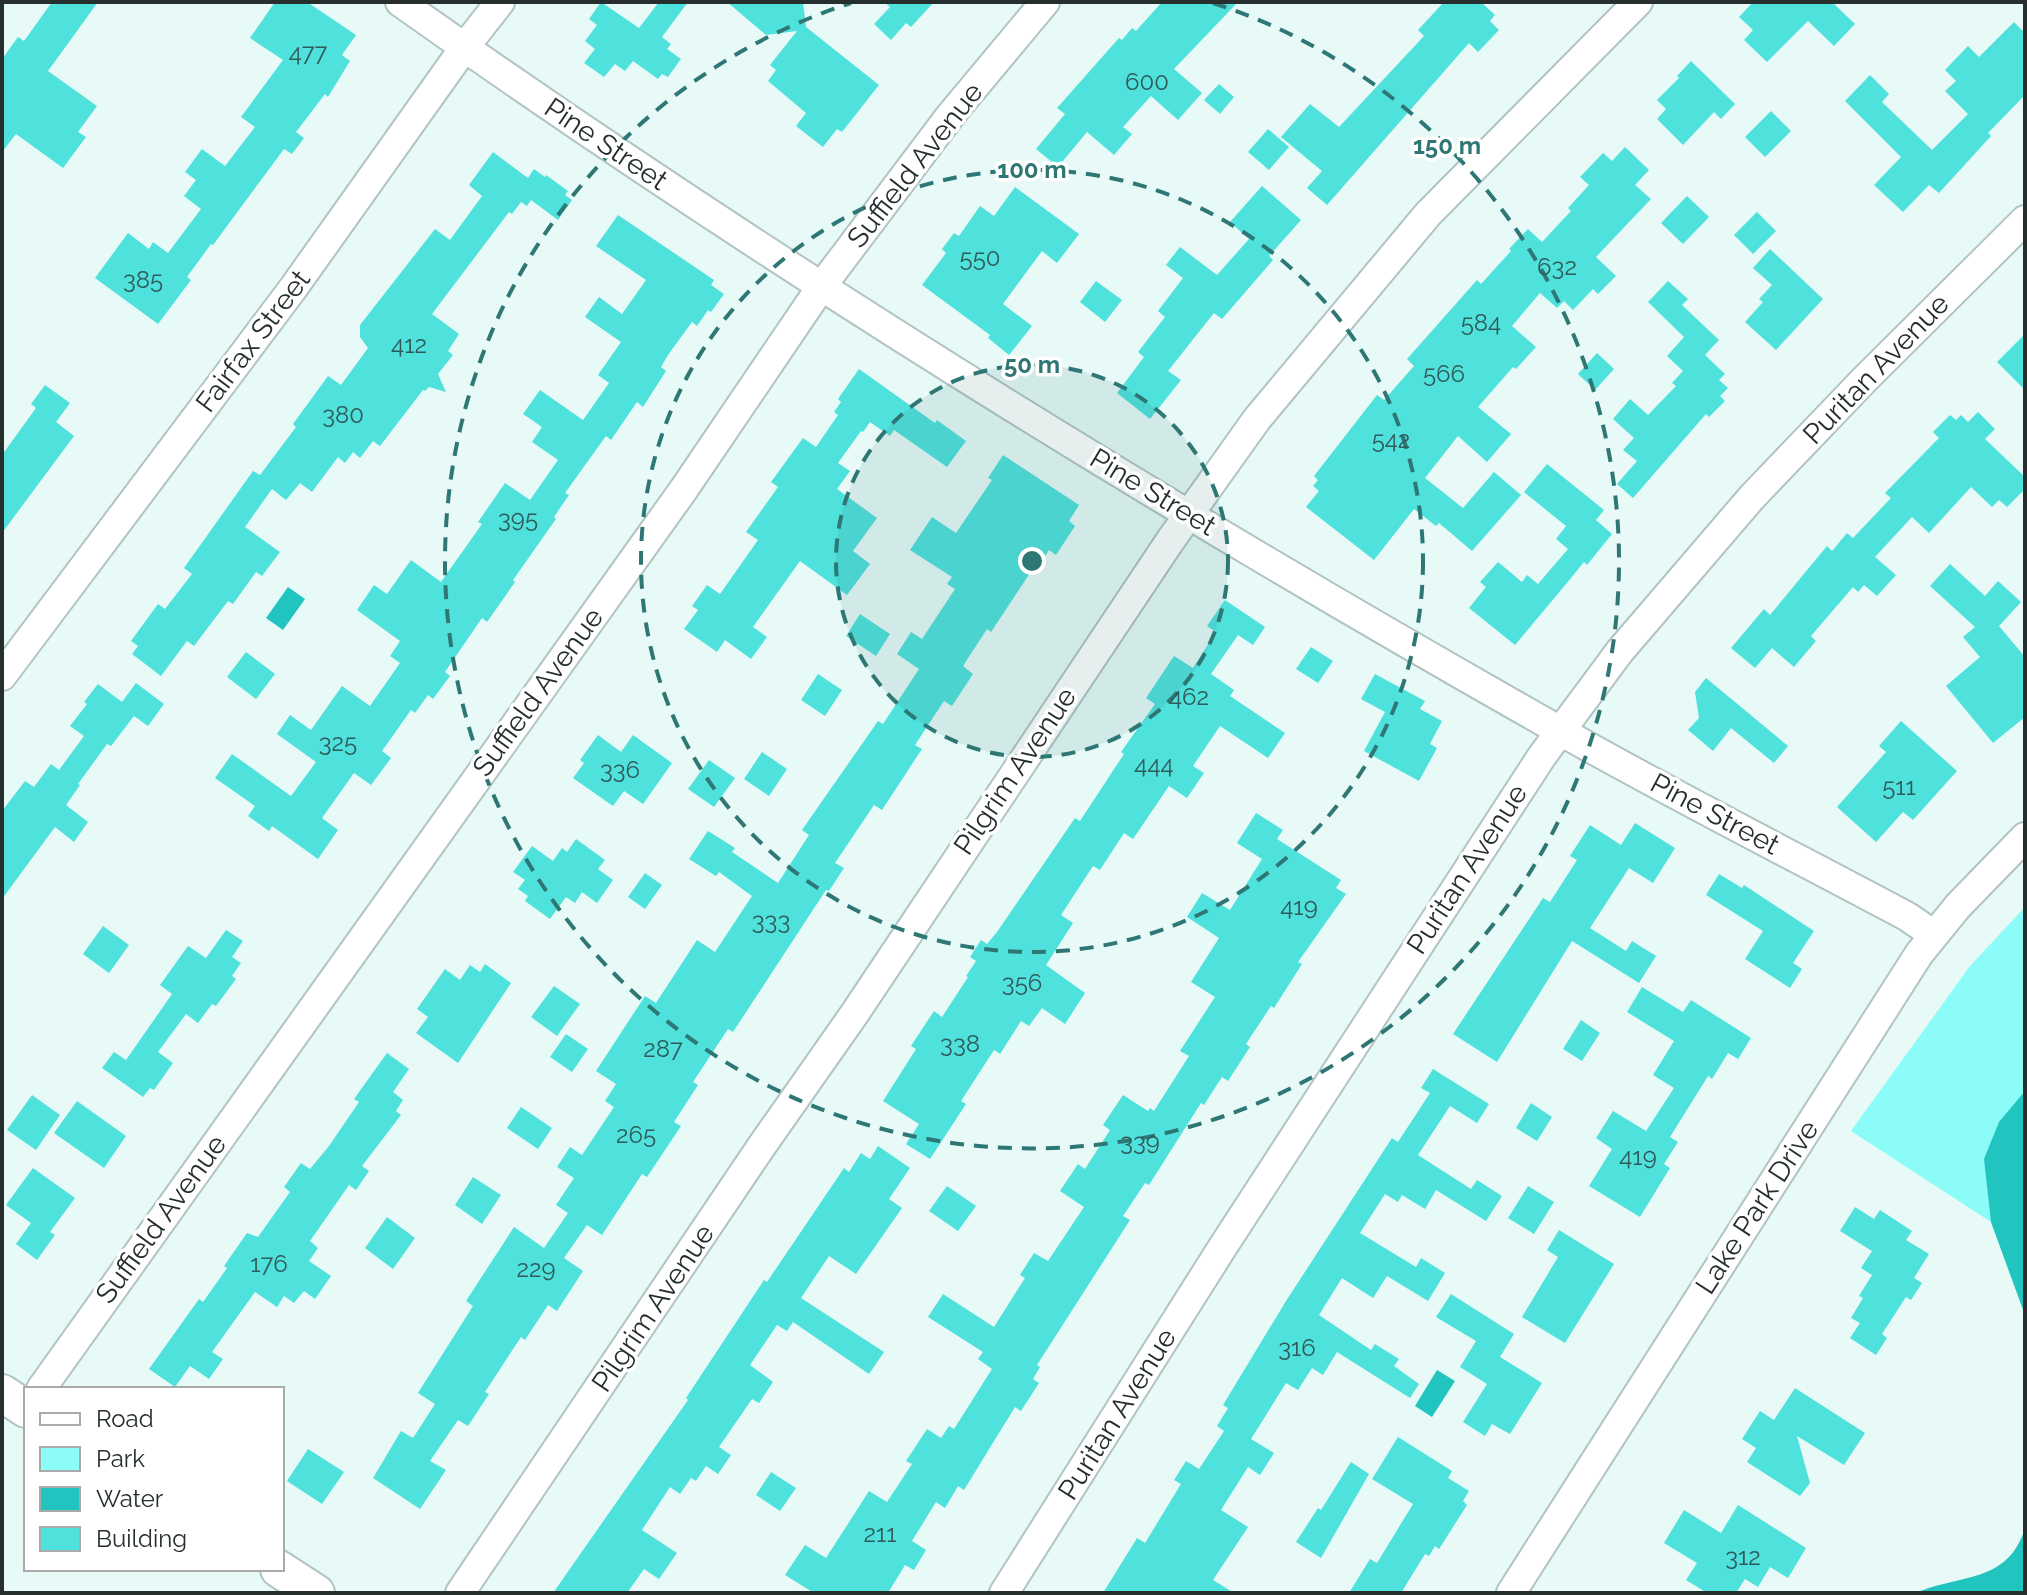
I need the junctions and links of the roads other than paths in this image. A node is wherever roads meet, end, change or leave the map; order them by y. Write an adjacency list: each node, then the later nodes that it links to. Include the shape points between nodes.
1 (400, 2): 5 (street, Pine Street)
2 (500, 2): 5 (street, Fairfax Street)
3 (1045, 2): 7 (street, Suffield Avenue, via 950,116)
4 (1638, 2): 8 (street, Pilgrim Avenue, via 1428,214 1257,419)
5 (464, 48): 7 (street, Pine Street); 9 (street, Fairfax Street, via 294,287)
6 (2025, 220): 10 (street, Puritan Avenue, via 1752,497 1620,651)
7 (821, 287): 8 (street, Pine Street); 13 (street, Suffield Avenue, via 674,502)
8 (1189, 514): 10 (street, Pine Street); 18 (street, Pilgrim Avenue)
9 (2, 676)
10 (1562, 731): 12 (street, Pine Street); 19 (street, Puritan Avenue, via 1510,802 1306,1117)
11 (2025, 837): 12 (street, Lake Park Drive)
12 (1934, 935): 20 (street, Lake Park Drive)
13 (42, 1387)
14 (2, 1393): 15 (main road)
15 (24, 1408)
16 (282, 1571): 17 (main road)
17 (316, 1593)
18 (460, 1593)
19 (1004, 1593)
20 (1511, 1593)

